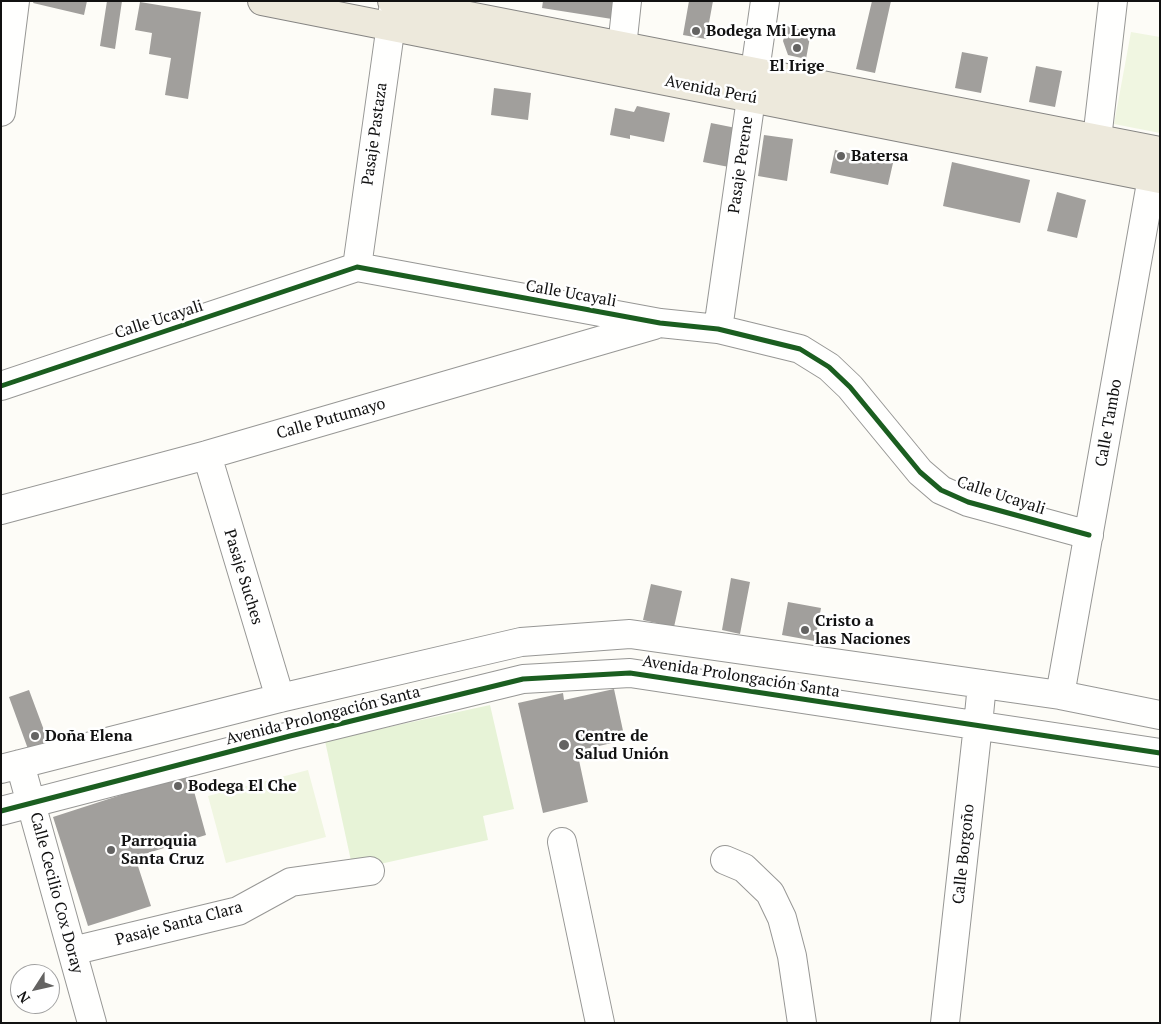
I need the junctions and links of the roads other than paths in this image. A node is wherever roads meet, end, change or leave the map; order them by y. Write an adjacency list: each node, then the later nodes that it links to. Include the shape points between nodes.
1 (15, 1): 9 (street)
2 (262, 1): 6 (main road, Avenida Perú)
3 (627, 1): 7 (street)
4 (765, 1): 8 (street, Pasaje Perene)
5 (1113, 1): 10 (street)
6 (392, 10): 7 (main road, Avenida Perú); 8 (main road, Avenida Perú); 13 (street, Pasaje Pastaza)
7 (622, 47): 8 (main road, Avenida Perú)
8 (753, 85): 10 (main road, Avenida Perú); 12 (main road, Avenida Perú); 15 (street, Pasaje Perene)
9 (1, 112)
10 (1097, 139): 11 (main road, Avenida Perú)
11 (1158, 151): 12 (street, Calle Tambo)
12 (1156, 178): 19 (street, Calle Tambo)
13 (357, 267): 14 (street, Calle Ucayali); 16 (street, Calle Ucayali)
14 (660, 323): 15 (street, Calle Ucayali); 17 (street, Calle Putumayo)
15 (718, 329): 19 (street, Calle Ucayali, via 800,349 829,367 850,387 920,472 941,490 968,502)
16 (1, 386)
17 (207, 455): 18 (street, Calle Putumayo); 24 (street, Pasaje Suches)
18 (1, 510)
19 (1089, 536): 23 (street, Calle Tambo)
20 (630, 634): 21 (street); 22 (street, Avenida Prolongación Santa); 24 (street, Avenida Prolongación Santa, via 521,642)
21 (630, 673): 26 (street, Avenida Prolongación Santa); 29 (street, Avenida Prolongación Santa, via 523,679)
22 (982, 684): 23 (street, Avenida Prolongación Santa); 26 (street, Calle Borgoño)
23 (1060, 695): 25 (street, Avenida Prolongación Santa)
24 (280, 698): 28 (street, Avenida Prolongación Santa)
25 (1160, 715)
26 (978, 725): 27 (street, Avenida Prolongación Santa); 38 (street, Calle Borgoño)
27 (1160, 753)
28 (10, 766): 29 (street, Calle Cecilio Cox Doray)
29 (31, 804): 30 (street, Avenida Prolongación Santa); 34 (street, Calle Cecilio Cox Doray)
30 (1, 812)
31 (562, 842): 36 (street)
32 (725, 860): 37 (street, via 744,868 770,893 782,918 792,956)
33 (370, 871): 34 (street, Pasaje Santa Clara, via 291,882 238,912)
34 (72, 950): 35 (street, Calle Cecilio Cox Doray)
35 (92, 1023)
36 (600, 1023)
37 (802, 1023)
38 (945, 1023)

